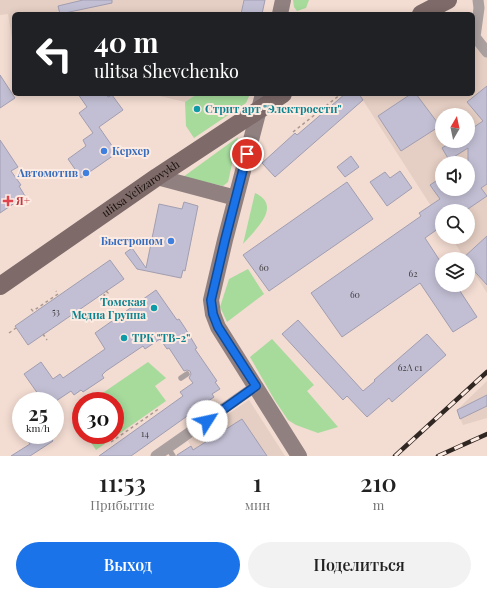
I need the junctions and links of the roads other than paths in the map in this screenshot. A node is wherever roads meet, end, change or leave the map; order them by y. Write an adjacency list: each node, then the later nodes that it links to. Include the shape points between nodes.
1 (283, 0): 4 (street)
2 (448, 0): 5 (main road)
3 (478, 0): 6 (street, via 475,37)
4 (280, 12)
5 (425, 12)
6 (487, 52)
7 (277, 96): 8 (main road, ulitsa Yelizarovykh)
8 (261, 101): 9 (main road, ulitsa Yelizarovykh); 10 (street)
9 (157, 177): 10 (street); 11 (main road, ulitsa Yelizarovykh)
10 (236, 198): 14 (street, via 211,300 218,327)
11 (0, 286)
12 (187, 374): 13 (lane)
13 (182, 378)
14 (256, 386): 15 (street); 17 (street)
15 (171, 452): 16 (street)
16 (156, 456)
17 (299, 456)

